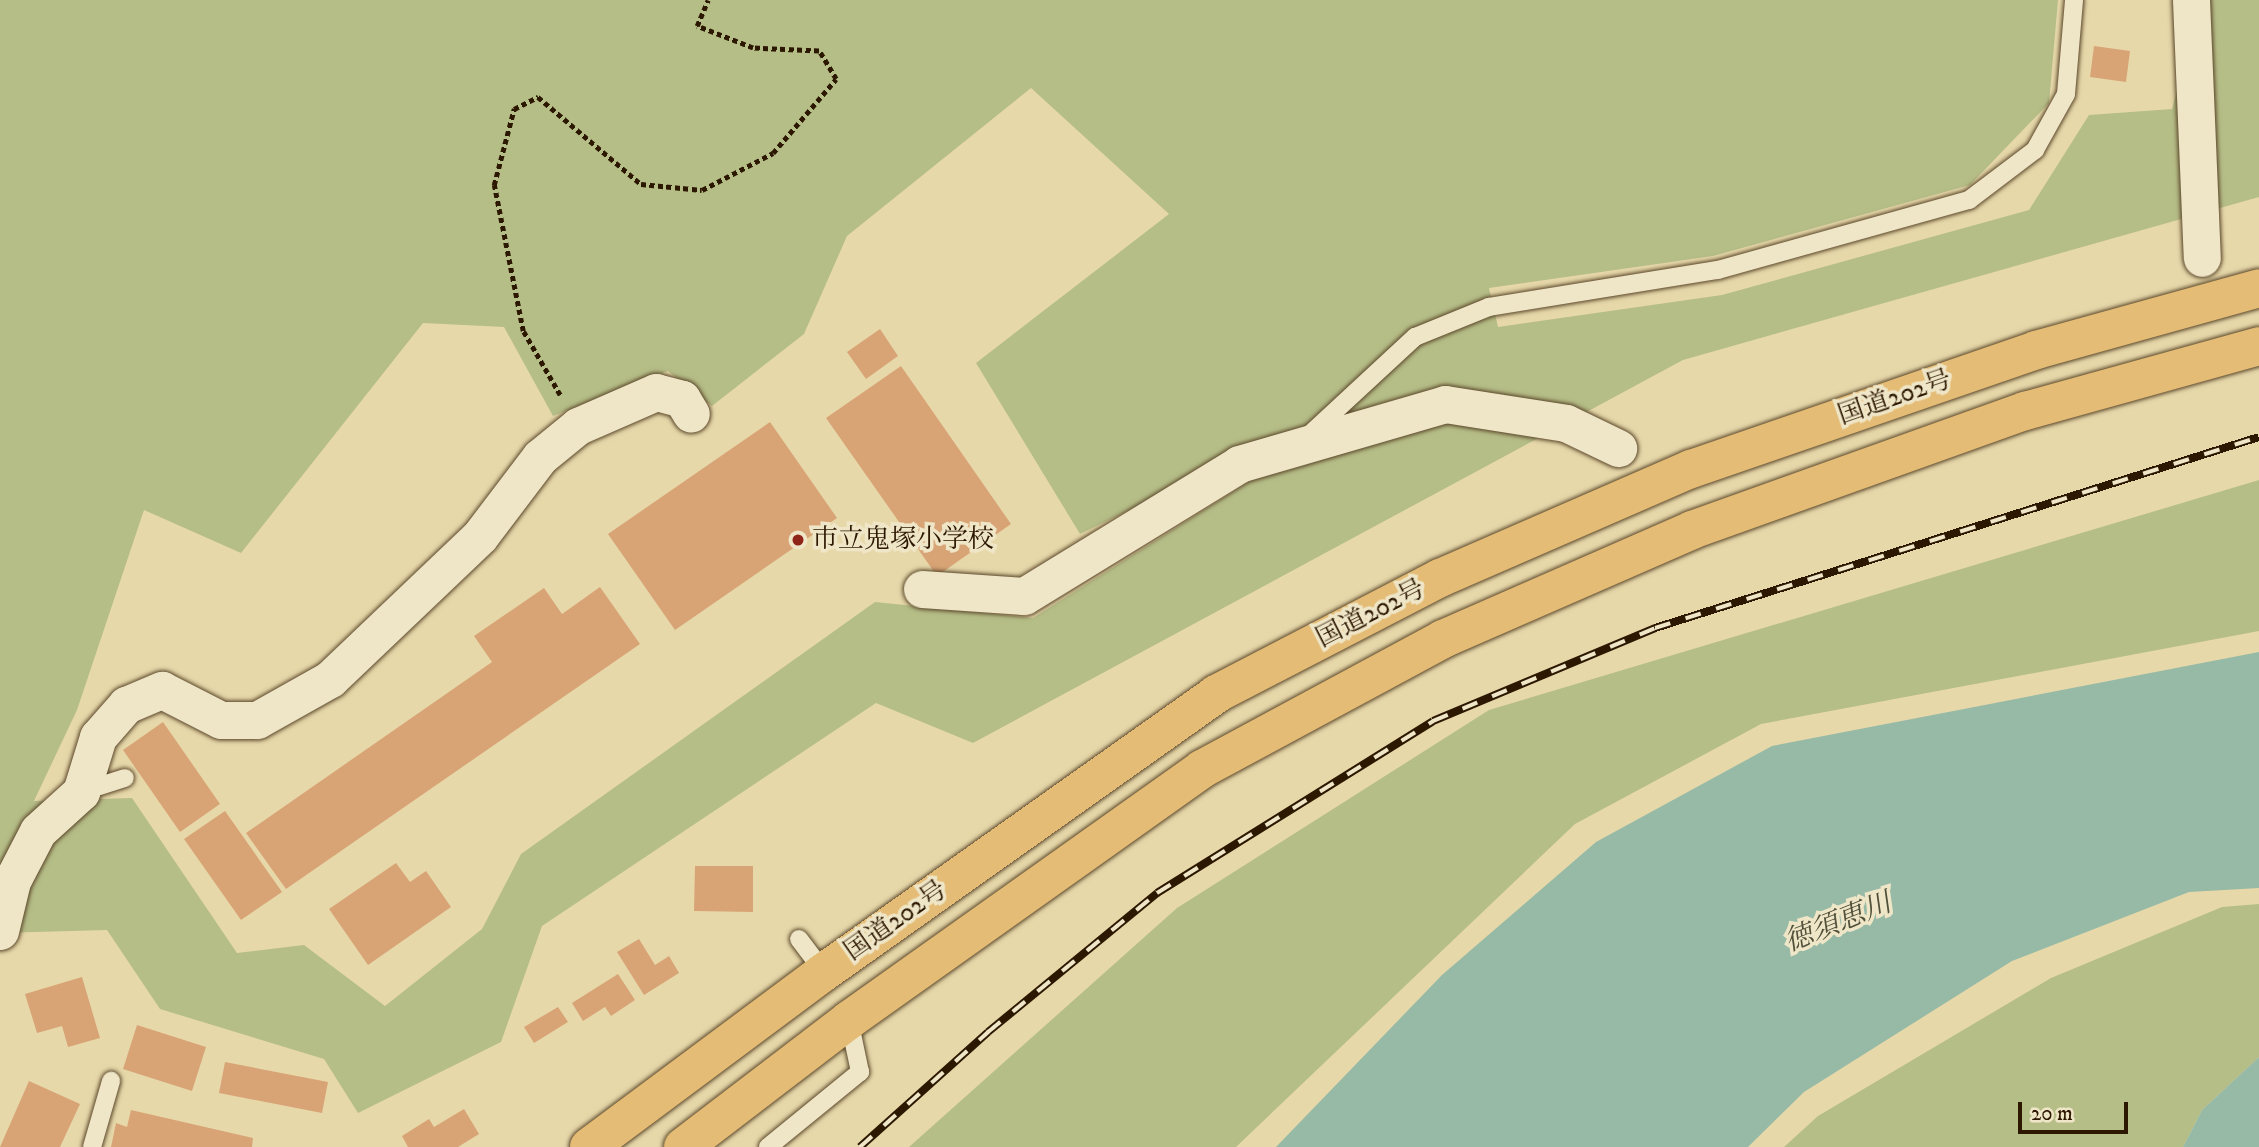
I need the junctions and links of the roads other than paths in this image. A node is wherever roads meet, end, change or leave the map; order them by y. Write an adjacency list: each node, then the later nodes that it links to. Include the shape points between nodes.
1 (2074, 0): 7 (lane, via 2066,94 2035,150 1969,200 1718,270 1489,307 1415,337)
2 (2191, 0): 3 (street)
3 (2202, 258)
4 (2259, 288): 14 (highway, 国道202号, via 2036,350 1691,468 1440,578 1216,694)
5 (2259, 346): 15 (highway, 国道202号, via 2025,411 1756,507 1443,639 1202,769)
6 (691, 414): 11 (street, via 681,399 656,392 578,426 540,457 480,536 330,679 257,720 221,720 162,690 126,705 99,737)
7 (1298, 445): 8 (street, via 1445,404 1566,423); 9 (street, via 1239,464 1024,596)
8 (1618, 448)
9 (922, 589)
10 (125, 778): 11 (lane)
11 (81, 792): 12 (street, via 38,831 12,881)
12 (0, 930)
13 (799, 939): 14 (lane)
14 (824, 972): 18 (highway, 国道202号)
15 (849, 1020): 19 (highway, 国道202号); 20 (lane, via 860,1072)
16 (111, 1081): 17 (lane)
17 (92, 1147)
18 (589, 1147)
19 (683, 1147)
20 (768, 1147)

